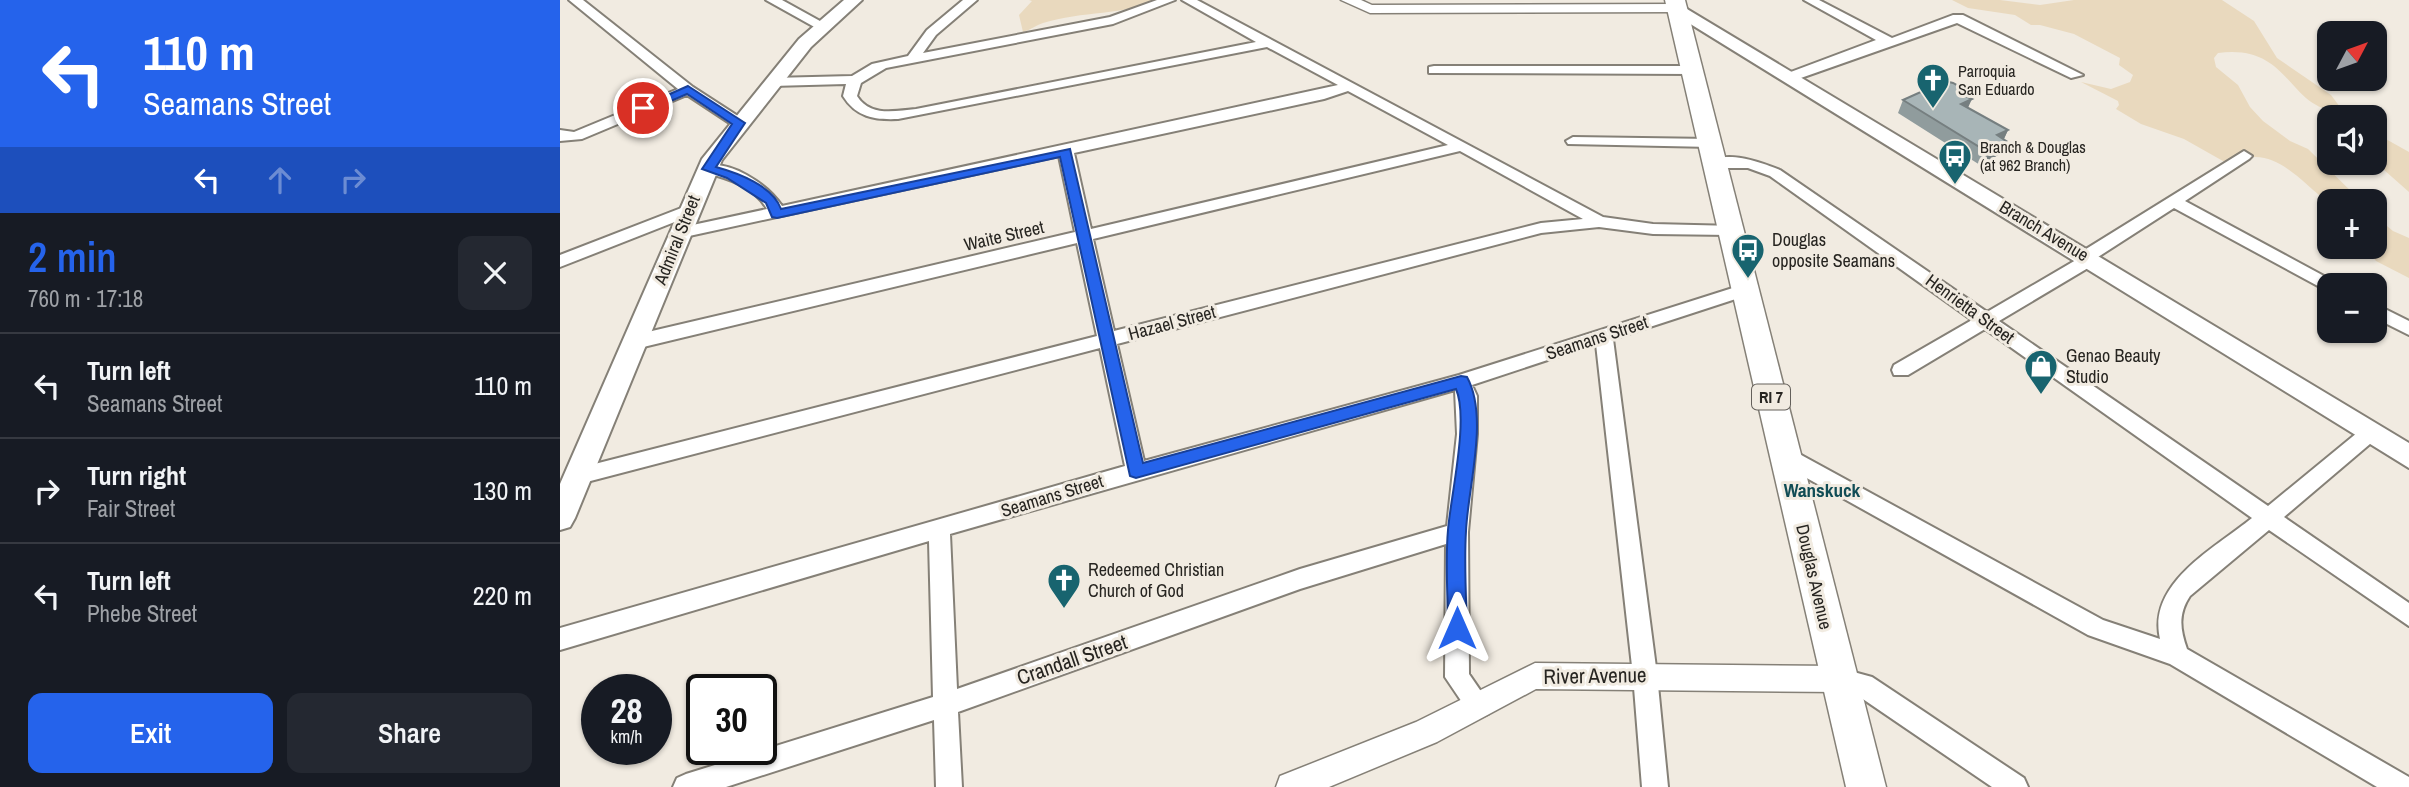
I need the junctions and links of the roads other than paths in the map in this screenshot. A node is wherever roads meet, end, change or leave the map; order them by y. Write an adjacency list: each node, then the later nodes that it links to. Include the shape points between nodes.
1 (575, 0): 21 (street)
2 (772, 0): 10 (street)
3 (854, 0): 10 (main road, Admiral Street)
4 (971, 0): 13 (street, via 919,47)
5 (1170, 0): 13 (street, via 1113,20)
6 (1188, 0): 12 (street)
7 (1348, 0): 9 (street, via 1370,9)
8 (1810, 0): 11 (street)
9 (1676, 4): 15 (main road, Douglas Avenue / RI 7); 17 (main road, Branch Avenue)
10 (822, 26): 19 (main road, Admiral Street)
11 (1886, 41): 16 (street, via 1896,43 1958,18); 17 (street)
12 (1269, 43): 18 (street, via 895,116 859,109 850,91); 20 (street)
13 (915, 57): 18 (street, via 874,68)
14 (1434, 70): 15 (street)
15 (1693, 70): 27 (main road, Douglas Avenue / RI 7)
16 (2076, 75)
17 (1793, 76): 37 (main road, Branch Avenue)
18 (857, 80): 19 (street)
19 (772, 82): 22 (main road, Admiral Street)
20 (1349, 86): 25 (street); 26 (street)
21 (688, 90): 22 (street); 23 (street)
22 (739, 123): 29 (main road, Admiral Street)
23 (563, 136)
24 (1573, 141): 27 (street, Henrietta Street)
25 (1462, 146): 33 (street); 36 (street, Waite Street)
26 (1066, 152): 32 (street); 36 (street)
27 (1715, 153): 34 (main road, Douglas Avenue / RI 7); 42 (street, Henrietta Street, via 1775,173)
28 (2244, 156): 30 (street)
29 (708, 169): 31 (main road, Admiral Street); 32 (street, via 732,175 772,200)
30 (2174, 201): 37 (street); 39 (street)
31 (689, 209): 35 (main road, Admiral Street); 38 (street)
32 (777, 214): 35 (street)
33 (1599, 222): 34 (street, Hazael Street, via 1653,229); 45 (street, Hazael Street, via 1541,228 1474,243)
34 (1730, 230): 40 (main road, Douglas Avenue / RI 7)
35 (680, 233): 46 (main road, Admiral Street)
36 (1083, 237): 45 (street); 46 (street, Waite Street)
37 (2087, 258): 42 (street); 49 (main road, Branch Avenue)
38 (560, 261)
39 (2317, 279)
40 (1745, 290): 44 (street, Seamans Street); 50 (main road, Douglas Avenue / RI 7)
41 (2387, 317): 43 (street)
42 (1986, 320): 47 (street); 55 (street, Henrietta Street)
43 (2409, 329)
44 (1604, 336): 48 (street, Seamans Street); 61 (street)
45 (1105, 341): 52 (street); 53 (street, Hazael Street)
46 (635, 342): 53 (main road, Admiral Street)
47 (1901, 370)
48 (1461, 381): 52 (street, Seamans Street); 57 (street, via 1467,396 1467,434)
49 (2370, 433): 51 (main road, Branch Avenue); 55 (street)
50 (1785, 457): 60 (street, via 2096,628); 62 (main road, Douglas Avenue / RI 7)
51 (2409, 457)
52 (1136, 471): 56 (street, Seamans Street)
53 (579, 476): 54 (main road, Admiral Street)
54 (561, 514)
55 (2265, 517): 58 (street, Henrietta Street); 60 (street, via 2190,581 2170,605 2168,622)
56 (939, 530): 59 (street, Seamans Street); 63 (street)
57 (1457, 532): 63 (street, Crandall Street, via 1300,579); 64 (street, via 1457,677)
58 (2409, 616)
59 (560, 639)
60 (2177, 656): 71 (street)
61 (1645, 675): 62 (street, River Avenue); 64 (street, River Avenue, via 1535,676 1505,688); 68 (street)
62 (1839, 679): 69 (main road, Douglas Avenue / RI 7); 70 (street, via 1864,685)
63 (944, 705): 65 (street, Crandall Street); 66 (street)
64 (1479, 706): 67 (street, River Avenue)
65 (686, 787)
66 (949, 787)
67 (1291, 787)
68 (1655, 787)
69 (1866, 787)
70 (2015, 787)
71 (2402, 787)

